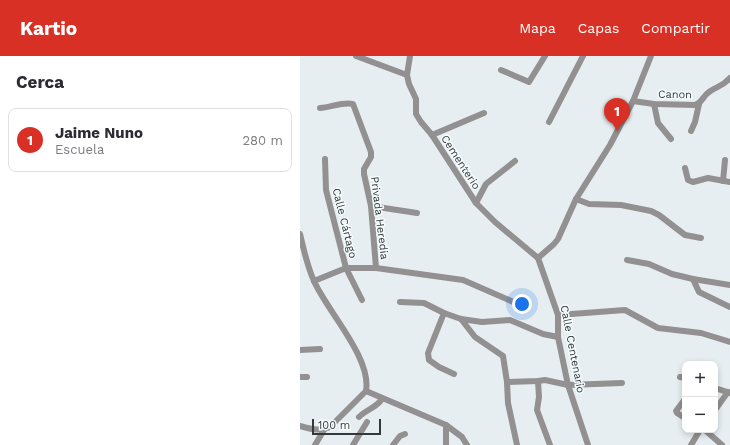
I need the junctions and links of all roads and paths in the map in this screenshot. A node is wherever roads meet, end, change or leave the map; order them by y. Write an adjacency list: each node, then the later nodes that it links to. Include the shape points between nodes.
1 (356, 56): 7 (street)
2 (410, 56): 7 (street, Cementerio)
3 (545, 56): 6 (street, via 529,82)
4 (583, 56): 14 (street)
5 (651, 56): 9 (street)
6 (501, 70)
7 (407, 75): 16 (street, Cementerio, via 416,99 416,114)
8 (730, 78): 11 (street, Canon, via 708,92)
9 (633, 101): 10 (street, Canon); 24 (street, via 610,145)
10 (654, 104): 11 (street, Canon); 17 (street, via 658,123)
11 (699, 104): 15 (street)
12 (320, 108): 26 (street, Privada Heredia, via 353,104 371,152 364,169)
13 (484, 113): 16 (street)
14 (549, 122)
15 (691, 131)
16 (432, 135): 25 (street, Cementerio)
17 (672, 139)
18 (325, 159): 33 (street, Calle Cártago, via 326,190)
19 (725, 160): 22 (street)
20 (515, 161): 25 (street, via 486,184)
21 (685, 168): 22 (street, via 688,180 693,182 708,178)
22 (723, 180): 23 (street)
23 (730, 182)
24 (576, 199): 29 (street, via 589,204 621,204 651,211 685,235); 31 (street, via 558,240)
25 (476, 203): 31 (street, Cementerio)
26 (371, 206): 27 (street); 34 (street, Privada Heredia)
27 (418, 213)
28 (300, 234): 30 (street)
29 (701, 238)
30 (302, 255): 36 (street)
31 (538, 258): 43 (street, Calle Centenario)
32 (627, 260): 35 (street, via 649,264 672,274)
33 (346, 268): 34 (street); 36 (street); 38 (street, Calle Cártago)
34 (376, 268): 40 (street, via 463,280)
35 (693, 279): 37 (street); 41 (street, via 699,292)
36 (314, 281): 57 (street, via 353,344 363,366)
37 (730, 285)
38 (362, 300)
39 (400, 302): 42 (street, via 424,303)
40 (518, 304)
41 (730, 307)
42 (444, 313): 44 (street); 49 (street, via 428,353 429,360)
43 (558, 315): 45 (street, Calle Centenario); 46 (street, via 625,310 658,328 701,333)
44 (461, 318): 45 (street, via 482,322 510,320 543,334); 53 (street, via 475,337 503,356)
45 (558, 337): 55 (street, Calle Centenario)
46 (730, 342)
47 (320, 349): 48 (street)
48 (300, 350)
49 (454, 374)
50 (300, 377): 51 (street)
51 (307, 377)
52 (538, 381): 53 (street); 55 (street); 77 (street, via 537,410)
53 (507, 382): 76 (street, via 506,392)
54 (622, 383): 55 (street)
55 (568, 385): 78 (street, Calle Centenario)
56 (718, 389): 58 (street)
57 (366, 391): 59 (street); 67 (street)
58 (729, 393): 61 (street)
59 (382, 399): 63 (street); 65 (street)
60 (682, 402): 62 (street, via 676,411)
61 (718, 406)
62 (682, 416)
63 (359, 417)
64 (367, 422): 72 (street)
65 (446, 425): 74 (street); 75 (street, via 462,437)
66 (300, 426): 67 (street)
67 (324, 430): 71 (street)
68 (698, 433): 79 (street)
69 (708, 433): 80 (street)
70 (405, 434): 73 (street)
71 (317, 444)
72 (353, 445)
73 (393, 445)
74 (446, 445)
75 (467, 445)
76 (517, 445)
77 (550, 445)
78 (588, 445)
79 (692, 445)
80 (722, 445)

